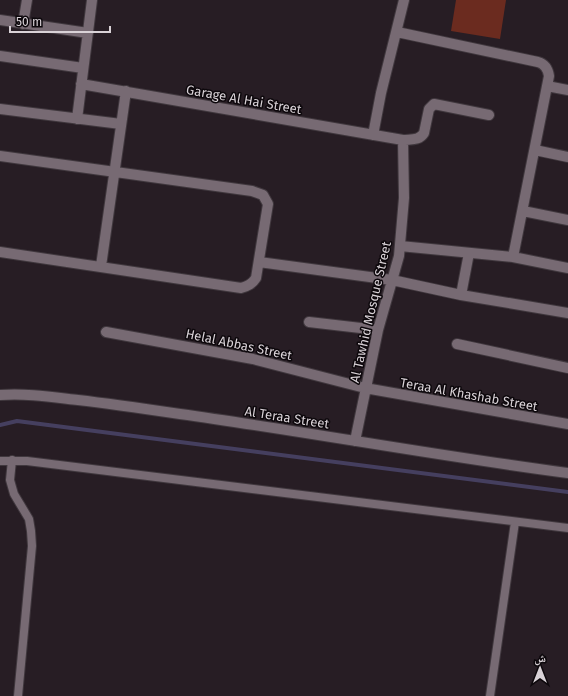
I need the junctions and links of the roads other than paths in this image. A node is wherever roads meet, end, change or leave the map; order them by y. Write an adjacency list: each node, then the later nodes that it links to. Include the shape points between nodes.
1 (27, 0): 5 (street)
2 (92, 0): 7 (street)
3 (404, 0): 6 (street)
4 (0, 20): 5 (street)
5 (23, 24): 7 (street)
6 (397, 32): 11 (street, via 542,63 548,71); 18 (street)
7 (88, 33): 9 (street)
8 (0, 56): 9 (street)
9 (83, 68): 10 (street)
10 (81, 84): 13 (street, Garage Al Hai Street); 16 (street)
11 (547, 86): 12 (street); 20 (street)
12 (568, 90)
13 (126, 91): 17 (street); 18 (street, Garage Al Hai Street)
14 (0, 109): 16 (street)
15 (489, 115): 19 (street, via 434,104 430,106 422,136)
16 (77, 119): 17 (street)
17 (121, 124): 23 (street)
18 (373, 135): 19 (street, Garage Al Hai Street)
19 (403, 140): 26 (street, Al Tawhid Mosque Street, via 404,198)
20 (535, 150): 22 (street); 24 (street)
21 (0, 156): 23 (street)
22 (568, 157)
23 (114, 172): 30 (street, via 252,191 263,195 268,204); 31 (street)
24 (522, 211): 25 (street); 29 (street)
25 (568, 220)
26 (400, 246): 28 (street); 33 (street, Al Tawhid Mosque Street)
27 (0, 252): 31 (street)
28 (469, 253): 29 (street); 34 (street)
29 (513, 257): 32 (street)
30 (259, 262): 31 (street, via 253,283 241,288); 33 (street)
31 (101, 266)
32 (568, 268)
33 (392, 280): 34 (street); 37 (street, Al Tawhid Mosque Street)
34 (461, 295): 35 (street)
35 (568, 313)
36 (309, 322): 37 (street)
37 (378, 330): 41 (street, Al Tawhid Mosque Street)
38 (106, 332): 41 (street, Helal Abbas Street, via 261,361)
39 (458, 344): 40 (street)
40 (568, 368)
41 (366, 388): 43 (street, Teraa Al Khashab Street); 44 (street, Al Tawhid Mosque Street)
42 (0, 395): 44 (street, Al Teraa Street, via 41,396 122,406)
43 (568, 424)
44 (355, 441): 47 (street, Al Teraa Street)
45 (12, 460): 46 (lane); 48 (lane); 50 (lane, via 10,480 14,494 29,519 32,546)
46 (0, 461)
47 (568, 473)
48 (515, 522): 49 (lane); 51 (lane)
49 (568, 528)
50 (18, 696)
51 (490, 696)

